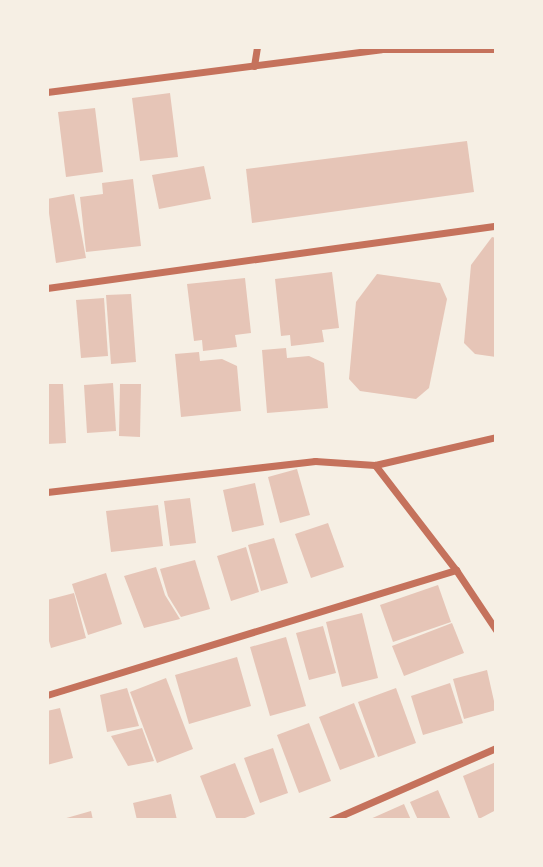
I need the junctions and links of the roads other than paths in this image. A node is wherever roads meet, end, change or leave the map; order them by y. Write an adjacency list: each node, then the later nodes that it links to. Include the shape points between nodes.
1 (257, 47): 3 (street)
2 (496, 49): 3 (street, via 381,49)
3 (254, 65): 4 (street)
4 (47, 92)
5 (496, 226): 6 (street)
6 (47, 288)
7 (496, 437): 8 (street)
8 (375, 465): 9 (street, via 315,461); 10 (street)
9 (47, 492)
10 (456, 570): 11 (street); 12 (street)
11 (496, 630)
12 (47, 695)
13 (496, 748): 14 (street)
14 (331, 820)

